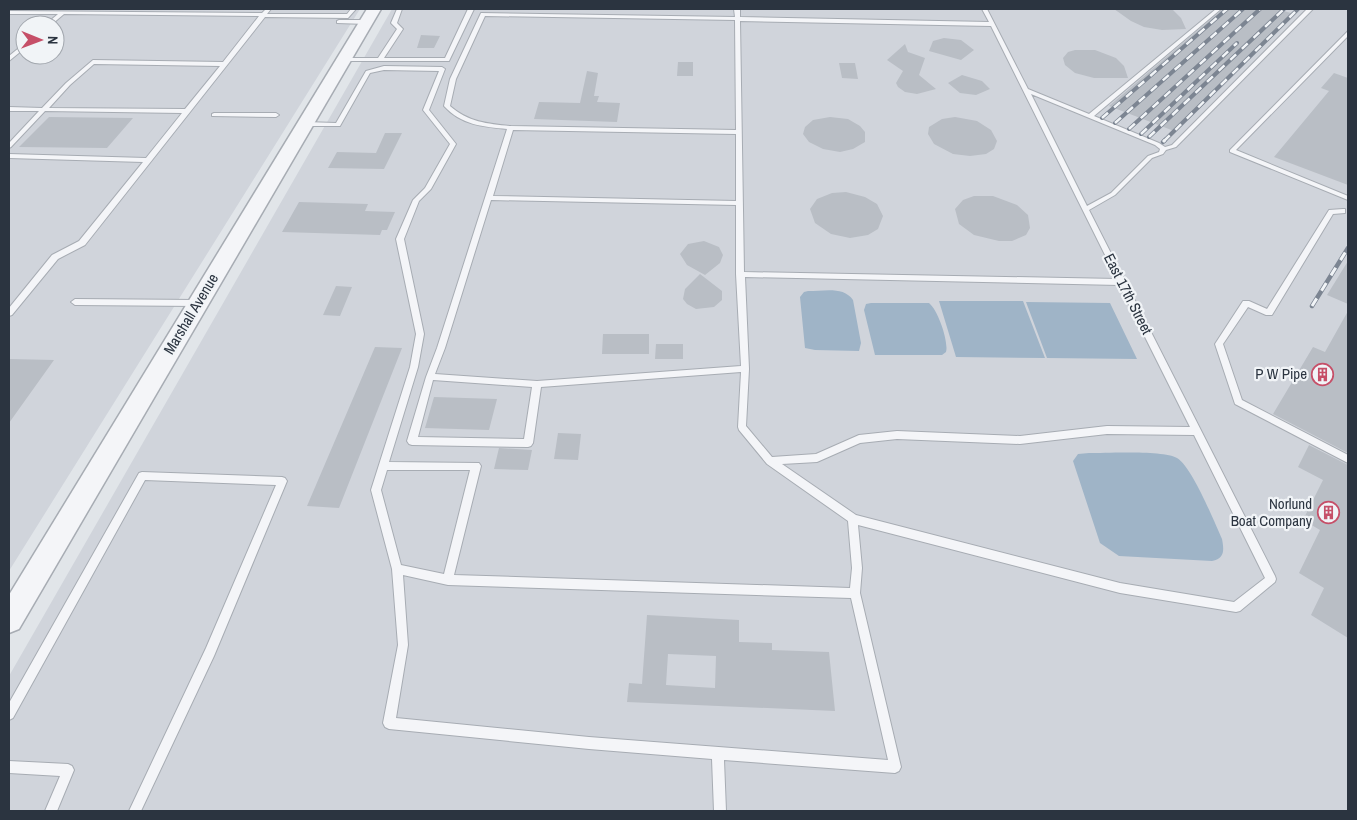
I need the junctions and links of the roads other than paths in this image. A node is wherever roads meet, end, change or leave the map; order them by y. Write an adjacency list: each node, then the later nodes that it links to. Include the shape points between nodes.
1 (268, 9): 11 (lane)
2 (400, 9): 16 (lane, via 394,23 400,29)
3 (471, 9): 17 (lane)
4 (737, 9): 12 (lane)
5 (985, 9): 13 (lane, East 17th Street)
6 (1219, 9): 26 (lane)
7 (1310, 9): 31 (lane, via 1174,146)
8 (65, 11): 9 (lane); 11 (lane)
9 (9, 12)
10 (364, 13): 11 (lane); 11 (lane); 15 (street, Marshall Avenue)
11 (260, 18): 18 (lane)
12 (737, 19): 13 (lane); 28 (lane, via 483,14 453,79 448,106 458,118); 29 (lane)
13 (993, 24): 20 (lane, East 17th Street)
14 (1348, 33): 35 (lane, via 1232,151)
15 (344, 60): 16 (lane); 27 (street, Marshall Avenue)
16 (380, 60): 17 (lane)
17 (448, 60): 19 (lane)
18 (225, 64): 22 (lane, via 93,62); 23 (lane)
19 (442, 69): 27 (lane, via 384,68 368,72 338,124); 50 (lane, via 426,110 453,144 428,190 416,200 400,239 420,334 414,367)
20 (1026, 90): 26 (lane); 37 (lane, East 17th Street)
21 (9, 109): 22 (lane)
22 (43, 109): 23 (lane); 30 (lane)
23 (186, 111): 33 (lane)
24 (214, 115): 25 (lane)
25 (276, 115)
26 (1090, 116): 31 (lane)
27 (305, 124): 42 (street, Marshall Avenue)
28 (511, 128): 29 (lane); 34 (lane)
29 (739, 132): 36 (lane)
30 (9, 146)
31 (1164, 149): 37 (lane, via 1150,157 1113,194)
32 (9, 156): 33 (lane)
33 (146, 160): 43 (lane, via 82,242 55,257)
34 (489, 198): 36 (lane); 45 (lane)
35 (1348, 200): 38 (lane)
36 (740, 203): 39 (lane)
37 (1086, 210): 40 (lane, East 17th Street)
38 (1346, 213): 48 (lane, via 1331,212 1269,313 1246,303 1219,344 1238,402)
39 (740, 274): 40 (lane); 44 (lane)
40 (1122, 282): 47 (lane, East 17th Street)
41 (75, 302): 42 (lane)
42 (198, 303): 55 (street, Marshall Avenue)
43 (9, 313)
44 (745, 369): 46 (lane); 49 (lane, via 742,427)
45 (430, 377): 46 (lane); 46 (lane, via 412,441 528,443)
46 (537, 384)
47 (1197, 431): 49 (lane, via 1107,430 1020,440 896,435 859,439 816,458); 51 (lane, East 17th Street, via 1271,579 1236,607 1120,588)
48 (1348, 459)
49 (770, 460): 51 (lane)
50 (384, 466): 52 (lane, via 376,490); 53 (lane, via 476,466)
51 (853, 519): 54 (lane, via 857,568)
52 (396, 569): 53 (lane); 57 (lane, via 402,645 388,723)
53 (448, 580): 54 (lane)
54 (855, 593): 57 (lane, via 895,767)
55 (9, 620)
56 (9, 714): 60 (lane, via 142,476 282,481 210,652)
57 (718, 753): 61 (lane)
58 (9, 766): 59 (lane, via 68,770)
59 (51, 811)
60 (135, 811)
61 (720, 811)

